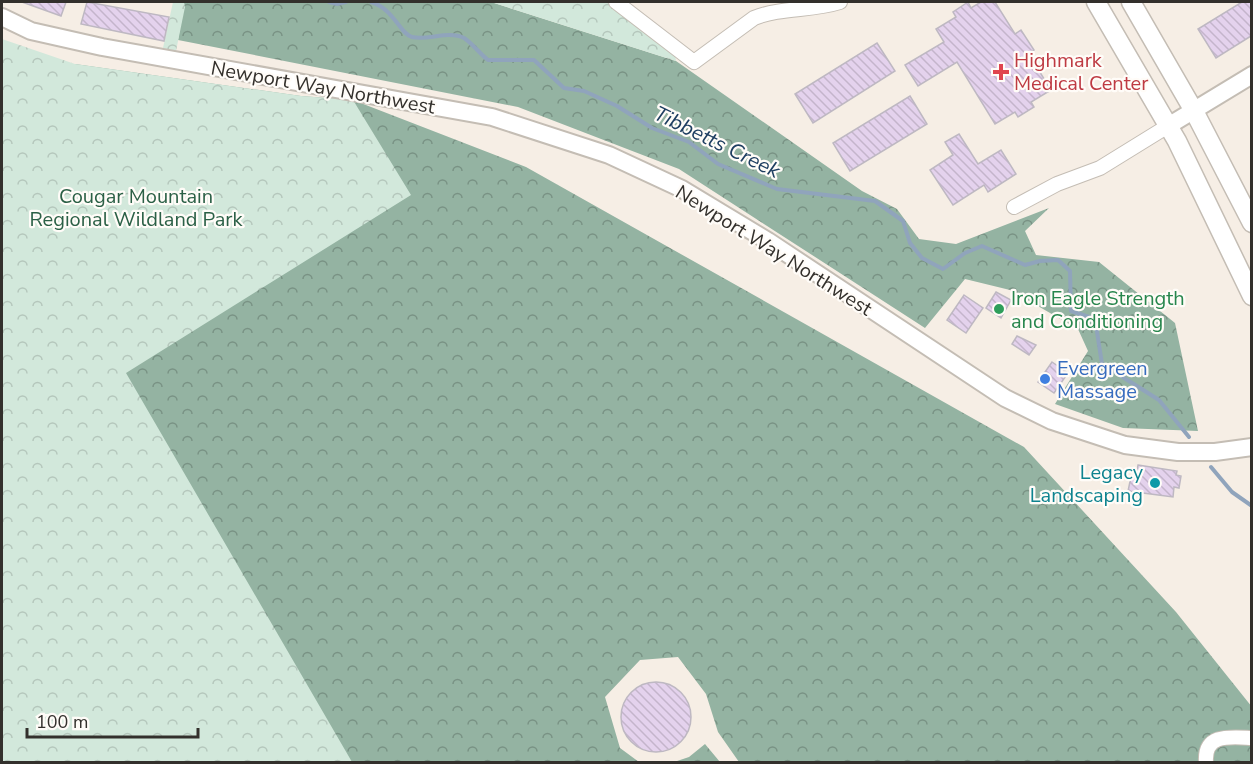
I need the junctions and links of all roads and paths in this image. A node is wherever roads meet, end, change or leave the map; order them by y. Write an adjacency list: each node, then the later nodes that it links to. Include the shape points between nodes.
1 (616, 2): 2 (street, via 694,62 754,18)
2 (840, 2)
3 (1096, 2): 10 (main road)
4 (1131, 2): 9 (main road)
5 (2, 17): 7 (street, Newport Way Northwest)
6 (2, 27): 7 (street, Newport Way Northwest, via 23,33)
7 (31, 31): 14 (street, Newport Way Northwest, via 492,117 609,155 682,189 768,241 1005,398 1052,421 1125,445 1178,452)
8 (1251, 75): 9 (street)
9 (1194, 111): 10 (street); 12 (main road)
10 (1168, 126): 11 (street, via 1100,168 1057,184); 13 (main road)
11 (1014, 207)
12 (1251, 223)
13 (1251, 296)
14 (1251, 447)
15 (1251, 738): 16 (street, via 1226,736 1214,740)
16 (1206, 762)

